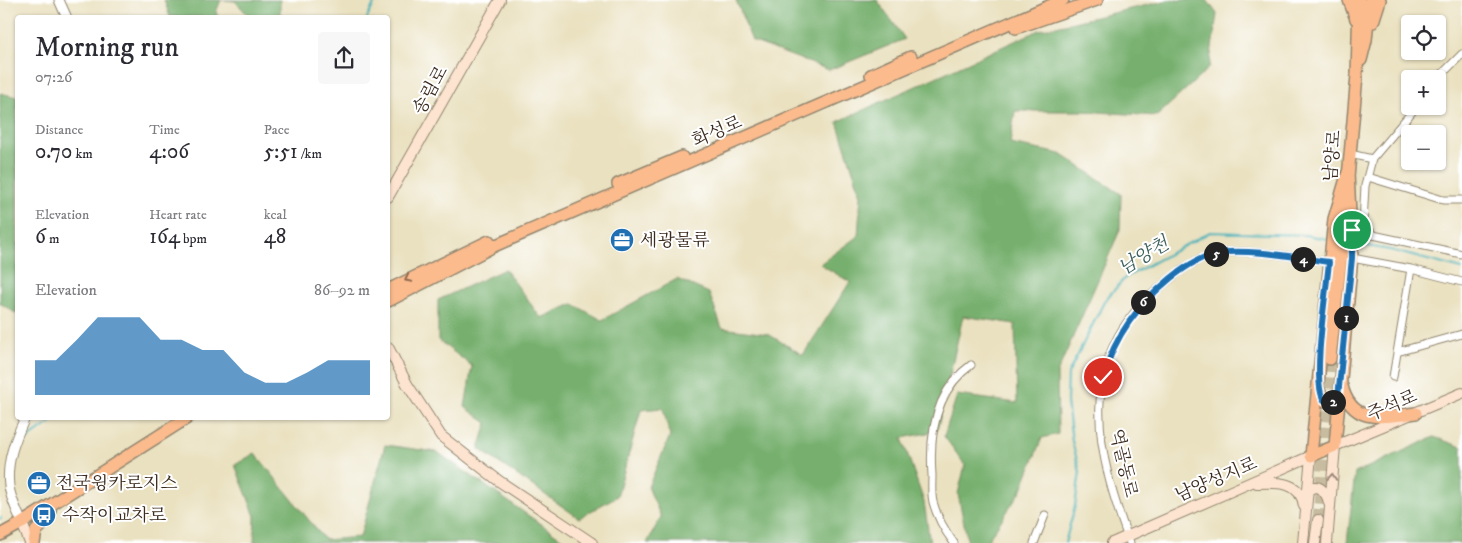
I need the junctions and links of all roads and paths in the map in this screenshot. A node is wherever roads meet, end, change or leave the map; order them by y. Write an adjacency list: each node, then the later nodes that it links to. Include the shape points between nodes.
1 (59, 0): 10 (street)
2 (500, 0): 22 (main road, 송림로)
3 (1046, 0): 29 (main road, 화성로, one-way to 29, via 477,246)
4 (1063, 0): 14 (main road, 화성로)
5 (1097, 0): 14 (main road, via 991,37 949,56)
6 (1349, 0): 11 (main road)
7 (1359, 0): 11 (main road, 남양로)
8 (1370, 0): 12 (main road, 남양로)
9 (1380, 0): 12 (main road)
10 (66, 15)
11 (1357, 22): 16 (main road, 남양로)
12 (1366, 40): 16 (main road, 남양로)
13 (1462, 54): 15 (street)
14 (904, 69): 30 (main road, 화성로, via 494,246)
15 (1446, 70)
16 (1357, 75): 18 (main road, 남양로)
17 (1409, 115): 19 (street)
18 (1350, 154): 19 (street); 20 (main road, 남양로)
19 (1372, 159): 21 (street)
20 (1348, 172): 24 (main road, 남양로); 26 (main road, via 1334,219)
21 (1368, 177): 23 (street, via 1443,200); 24 (street)
22 (390, 192)
23 (1462, 200)
24 (1353, 226): 25 (street, via 1373,235); 26 (main road, 남양로)
25 (1462, 254)
26 (1341, 258): 27 (street, 역골동로); 34 (main road, 남양로); 36 (main road); 37 (main road); 55 (street, 역골동로, via 1240,252 1210,256 1160,287 1129,320 1106,367 1099,416 1103,454)
27 (1410, 269): 28 (street, 역골동로); 33 (street)
28 (1462, 282)
29 (390, 289)
30 (390, 300)
31 (1462, 334): 33 (street)
32 (390, 351): 59 (main road, via 441,436 499,481)
33 (1397, 352): 38 (street)
34 (1330, 359)
35 (971, 365): 60 (street, via 958,375 937,410 930,451 933,502 943,528)
36 (1318, 365): 40 (main road, via 1321,396 1330,403); 45 (main road)
37 (1341, 374): 40 (main road); 41 (main road, via 1344,395 1356,411 1374,418)
38 (1393, 377)
39 (1462, 393): 41 (main road, 주석로)
40 (1338, 397): 44 (main road)
41 (1416, 413): 44 (main road, 주석로)
42 (24, 420): 53 (street, via 11,454 8,474)
43 (184, 420): 48 (main road)
44 (1334, 446): 45 (main road, 남양성지로); 49 (main road, one-way to 44)
45 (1311, 456): 46 (main road, 남양성지로); 47 (main road)
46 (1248, 484): 50 (main road, via 1289,484 1302,496); 55 (main road, 남양성지로)
47 (1308, 490): 49 (main road, via 1315,486 1324,491); 50 (main road)
48 (51, 505): 53 (main road); 58 (main road, via 48,519 36,531)
49 (1330, 509): 65 (main road)
50 (1305, 515): 63 (main road)
51 (1045, 516): 61 (street)
52 (1318, 520): 64 (main road)
53 (20, 525): 54 (main road); 56 (main road); 57 (main road)
54 (0, 535)
55 (1129, 539): 62 (main road, 남양성지로)
56 (0, 542)
57 (30, 543)
58 (34, 543)
59 (592, 543)
60 (954, 543)
61 (1034, 543)
62 (1112, 543)
63 (1303, 543)
64 (1315, 543)
65 (1327, 543)

